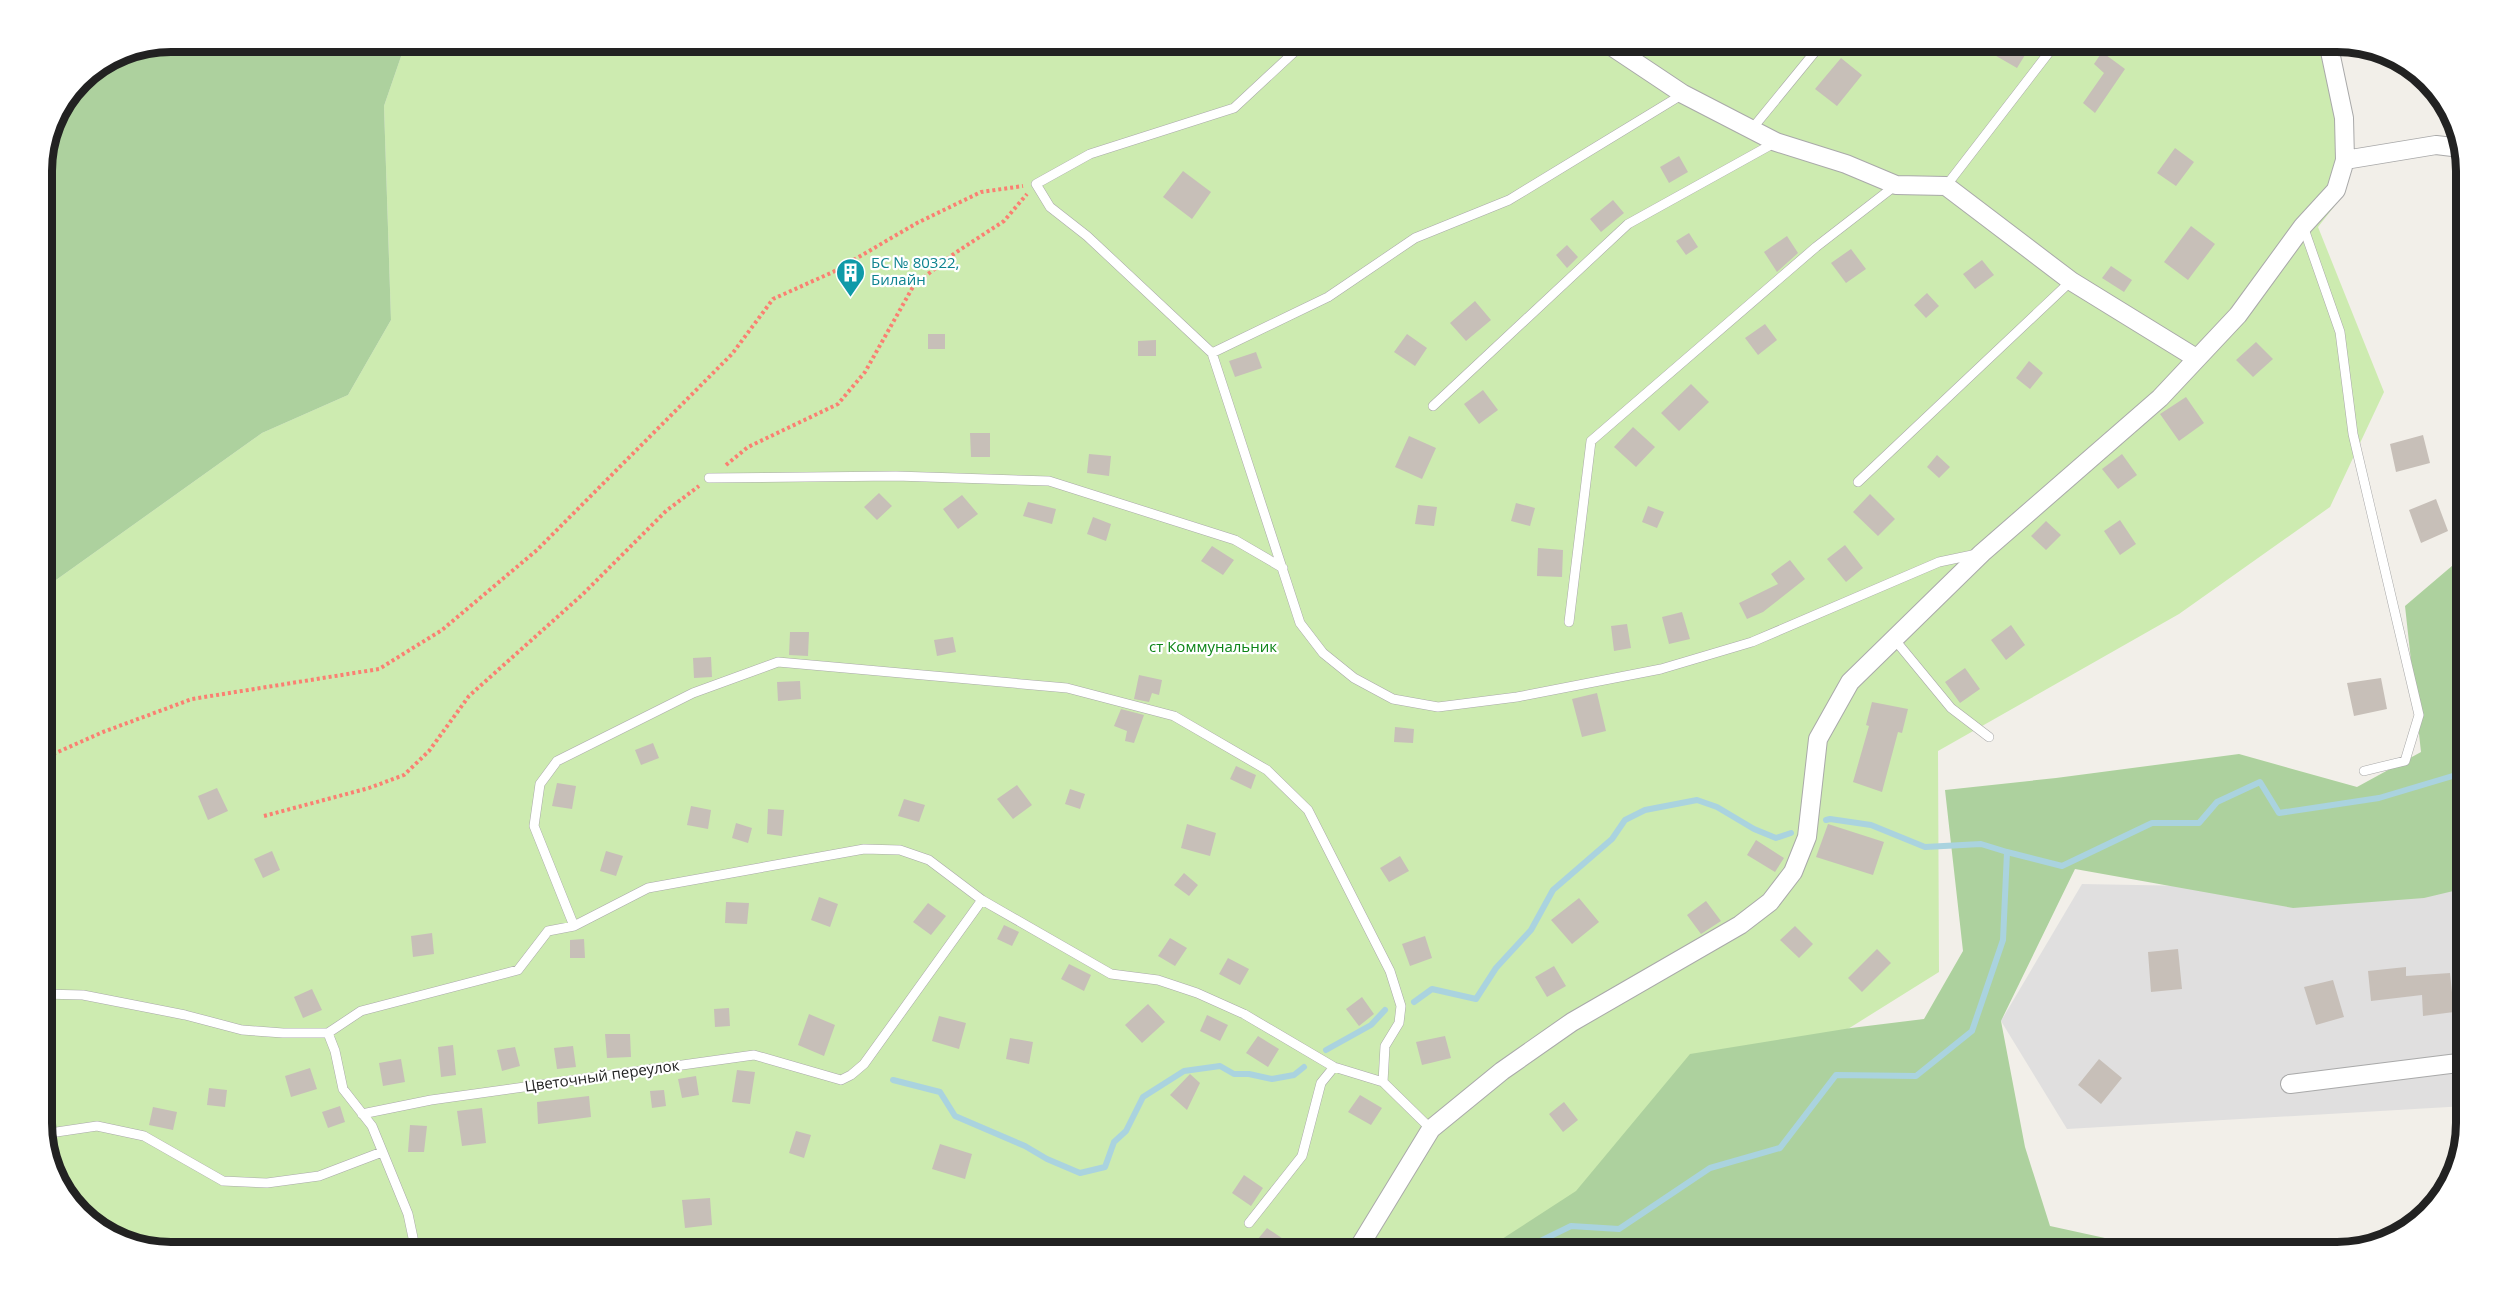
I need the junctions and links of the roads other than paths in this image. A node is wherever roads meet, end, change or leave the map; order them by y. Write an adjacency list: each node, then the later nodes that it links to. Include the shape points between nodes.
1 (1294, 52): 15 (lane, via 1234,108 1090,154 1036,184 1050,207 1087,236)
2 (1620, 52): 6 (street)
3 (1815, 52): 7 (lane)
4 (2049, 52): 12 (lane)
5 (2330, 52): 10 (street, via 2344,118)
6 (1683, 94): 7 (street); 15 (lane, via 1509,200 1415,238 1328,297)
7 (1751, 130): 8 (street)
8 (1776, 142): 11 (street); 17 (lane, via 1628,224)
9 (2453, 147): 10 (street, via 2436,145)
10 (2345, 160): 13 (street, via 2336,190)
11 (1896, 185): 12 (street); 22 (lane, via 1816,247 1591,441)
12 (1946, 186): 14 (street)
13 (2303, 226): 16 (street, via 2238,315); 25 (lane, via 2340,332 2353,434 2419,715 2405,761)
14 (2071, 281): 16 (street); 19 (lane)
15 (1212, 353): 21 (lane)
16 (2196, 358): 20 (street, via 2160,398)
17 (1433, 406)
18 (709, 478): 21 (lane, via 897,476 1049,482 1234,540)
19 (1858, 482)
20 (1982, 552): 21 (lane, via 1939,562 1752,642 1673,665 1517,697 1438,707 1393,699 1354,678 1323,653 1300,623); 23 (street)
21 (1283, 568)
22 (1569, 622)
23 (1895, 640): 24 (lane, via 1951,708); 35 (street, via 1850,682 1818,739 1808,837 1793,872 1770,902 1740,925 1572,1022 1502,1071)
24 (1989, 737)
25 (2364, 771)
26 (982, 900): 27 (lane, via 929,860 900,850 864,849 648,888); 31 (lane, via 1111,974 1158,980 1197,993 1244,1014); 34 (lane, Цветочный переулок, via 864,1065 841,1080 754,1055 431,1100)
27 (574, 926): 29 (lane, via 548,931 518,970 361,1011); 32 (lane, via 534,826 540,784 557,761 693,693 778,662 1067,688 1174,716 1267,770 1308,810 1390,971 1401,1006 1399,1023 1385,1046)
28 (53, 994): 29 (lane, via 83,995 242,1030)
29 (328, 1033): 34 (lane, via 343,1089)
30 (2456, 1063): 33 (street)
31 (1334, 1067): 32 (lane); 38 (lane, via 1321,1083 1302,1156)
32 (1383, 1082): 35 (lane)
33 (2290, 1084)
34 (362, 1114): 37 (lane, via 372,1126)
35 (1431, 1129): 40 (street)
36 (53, 1132): 37 (lane, via 97,1126 144,1136 223,1181 267,1183 319,1176)
37 (382, 1152): 39 (lane, via 408,1214)
38 (1249, 1223)
39 (414, 1242)
40 (1362, 1242)

